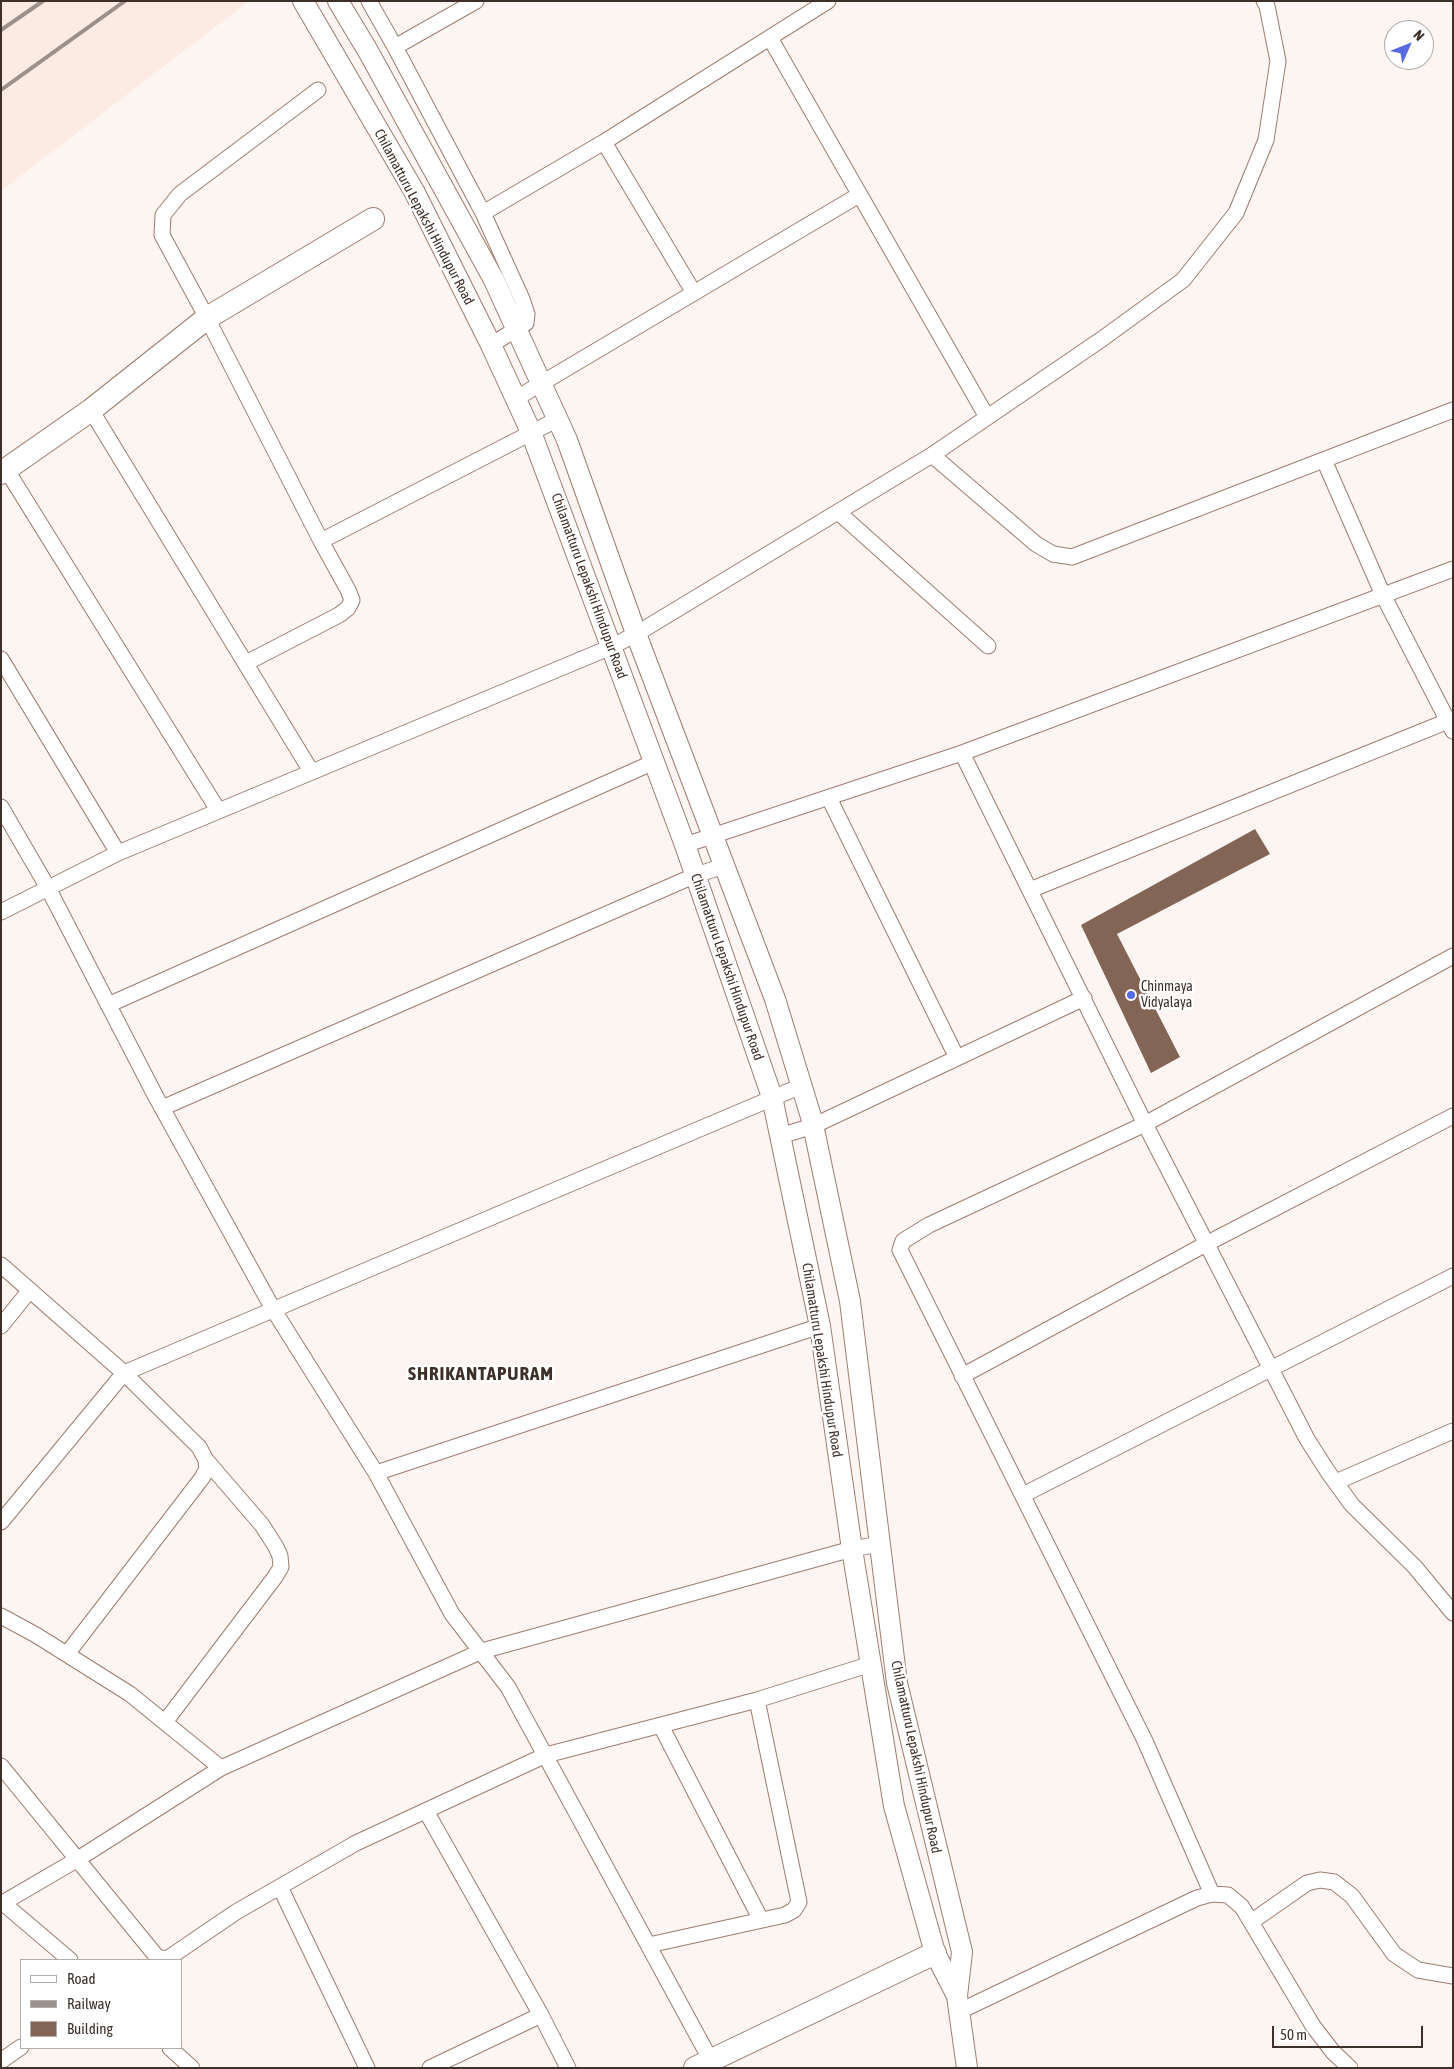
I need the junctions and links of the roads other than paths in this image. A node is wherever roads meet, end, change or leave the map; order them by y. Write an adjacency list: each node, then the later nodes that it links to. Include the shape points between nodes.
1 (303, 1): 17 (street, Chilamatturu Lepakshi Hindupur Road, via 414,192)
2 (338, 1): 16 (street, Chilamatturu Lepakshi Hindupur Road, via 458,214)
3 (370, 1): 8 (street)
4 (476, 1): 8 (street)
5 (828, 1): 7 (street)
6 (1264, 1): 22 (street, via 1278,61 1266,140 1236,212 1183,280)
7 (770, 38): 10 (street); 11 (street)
8 (395, 48): 12 (street)
9 (318, 90): 15 (street, via 180,194 163,215 162,234)
10 (604, 142): 12 (street); 14 (street)
11 (859, 194): 14 (street); 22 (street)
12 (482, 213): 16 (street, via 527,314 526,323)
13 (373, 219): 15 (main road)
14 (694, 293): 18 (street)
15 (207, 318): 20 (main road); 29 (street)
16 (518, 329): 17 (street); 18 (street, Chilamatturu Lepakshi Hindupur Road)
17 (491, 345): 19 (street, Chilamatturu Lepakshi Hindupur Road)
18 (542, 384): 19 (street); 23 (street, Chilamatturu Lepakshi Hindupur Road)
19 (515, 399): 24 (street, Chilamatturu Lepakshi Hindupur Road)
20 (91, 410): 27 (main road); 36 (street)
21 (1453, 410): 26 (street)
22 (987, 417): 25 (street)
23 (558, 420): 24 (street); 32 (street, Chilamatturu Lepakshi Hindupur Road)
24 (531, 432): 29 (street); 34 (street, Chilamatturu Lepakshi Hindupur Road)
25 (932, 455): 26 (street, via 1036,544 1052,554 1072,556); 28 (street)
26 (1324, 460): 31 (street)
27 (4, 471): 43 (street)
28 (838, 512): 32 (street); 33 (street)
29 (321, 540): 36 (street, via 352,600 348,608)
30 (1453, 569): 31 (street)
31 (1383, 596): 37 (street); 38 (street)
32 (636, 634): 34 (street); 44 (street, Chilamatturu Lepakshi Hindupur Road)
33 (988, 646)
34 (611, 647): 39 (street, Chilamatturu Lepakshi Hindupur Road); 40 (street)
35 (1, 659): 46 (street)
36 (246, 663): 40 (street)
37 (1451, 723): 50 (street)
38 (962, 753): 41 (street); 50 (street)
39 (654, 762): 45 (street, Chilamatturu Lepakshi Hindupur Road); 54 (street)
40 (311, 771): 43 (street)
41 (829, 798): 44 (street); 55 (street)
42 (1, 807): 49 (street)
43 (218, 810): 46 (street)
44 (713, 837): 45 (street); 47 (street, Chilamatturu Lepakshi Hindupur Road)
45 (685, 845): 48 (street, Chilamatturu Lepakshi Hindupur Road)
46 (118, 853): 49 (street)
47 (724, 866): 48 (street); 56 (street, Chilamatturu Lepakshi Hindupur Road, via 775,998)
48 (696, 875): 57 (street, Chilamatturu Lepakshi Hindupur Road); 58 (street)
49 (48, 888): 51 (street); 54 (street)
50 (1030, 890): 53 (street)
51 (1, 912)
52 (1453, 956): 60 (street)
53 (1084, 998): 55 (street); 60 (street)
54 (108, 1005): 58 (street)
55 (957, 1058): 61 (street)
56 (801, 1086): 57 (street); 61 (street, Chilamatturu Lepakshi Hindupur Road)
57 (772, 1097): 62 (street, Chilamatturu Lepakshi Hindupur Road); 67 (street)
58 (162, 1108): 67 (street)
59 (1453, 1116): 63 (street)
60 (1145, 1124): 63 (street); 72 (street, via 903,1240 900,1250 904,1260)
61 (813, 1126): 62 (street); 79 (street, Chilamatturu Lepakshi Hindupur Road, via 850,1302)
62 (780, 1136): 69 (street, Chilamatturu Lepakshi Hindupur Road)
63 (1206, 1244): 70 (street); 72 (street)
64 (1, 1264): 66 (street)
65 (1453, 1276): 70 (street)
66 (30, 1290): 68 (street); 71 (street)
67 (273, 1309): 71 (street); 75 (street)
68 (1, 1326)
69 (820, 1326): 75 (street); 80 (street, Chilamatturu Lepakshi Hindupur Road)
70 (1272, 1368): 76 (street, via 1307,1439); 77 (street)
71 (124, 1372): 74 (street, via 199,1447); 78 (street)
72 (962, 1376): 77 (street)
73 (1453, 1431): 76 (street)
74 (206, 1460): 84 (street, via 207,1469 202,1478); 87 (street, via 262,1525 276,1547 281,1567)
75 (376, 1473): 83 (street, via 452,1614)
76 (1336, 1482): 81 (street, via 1352,1505 1415,1567)
77 (1023, 1495): 95 (street, via 1145,1741)
78 (1, 1522)
79 (880, 1544): 80 (street); 103 (street, Chilamatturu Lepakshi Hindupur Road, via 897,1683 962,1952)
80 (852, 1549): 83 (street); 85 (street, Chilamatturu Lepakshi Hindupur Road)
81 (1453, 1613)
82 (1, 1616): 84 (street)
83 (482, 1651): 89 (street, via 508,1687); 91 (street)
84 (67, 1654): 87 (street, via 130,1694)
85 (871, 1664): 86 (street); 100 (street, Chilamatturu Lepakshi Hindupur Road, via 894,1806)
86 (757, 1700): 88 (street); 97 (street, via 799,1902 785,1915)
87 (165, 1722): 91 (street)
88 (662, 1726): 89 (street); 97 (street)
89 (546, 1755): 92 (street); 99 (street)
90 (1, 1766): 93 (street)
91 (221, 1768): 93 (street)
92 (426, 1811): 94 (street, via 356,1843); 104 (street)
93 (78, 1859): 94 (street, via 157,1957 167,1959 236,1912); 96 (street)
94 (280, 1887): 110 (street)
95 (1212, 1894): 98 (street, via 1228,1895 1242,1907); 103 (street)
96 (2, 1904): 101 (street)
97 (761, 1920): 99 (street)
98 (1251, 1922): 102 (street, via 1307,1883 1320,1880 1334,1882 1352,1896 1394,1954 1418,1970); 114 (street, via 1314,2026)
99 (649, 1945): 108 (street)
100 (934, 1954): 103 (street, Chilamatturu Lepakshi Hindupur Road); 108 (main road)
101 (69, 1959)
102 (1453, 1976)
103 (959, 2004): 113 (street, Chilamatturu Lepakshi Hindupur Road)
104 (541, 2015): 111 (street); 112 (street)
105 (20, 2048): 107 (street)
106 (171, 2049): 109 (street)
107 (8, 2062)
108 (707, 2065)
109 (192, 2068)
110 (367, 2068)
111 (430, 2068)
112 (568, 2068)
113 (967, 2068)
114 (1350, 2068)

